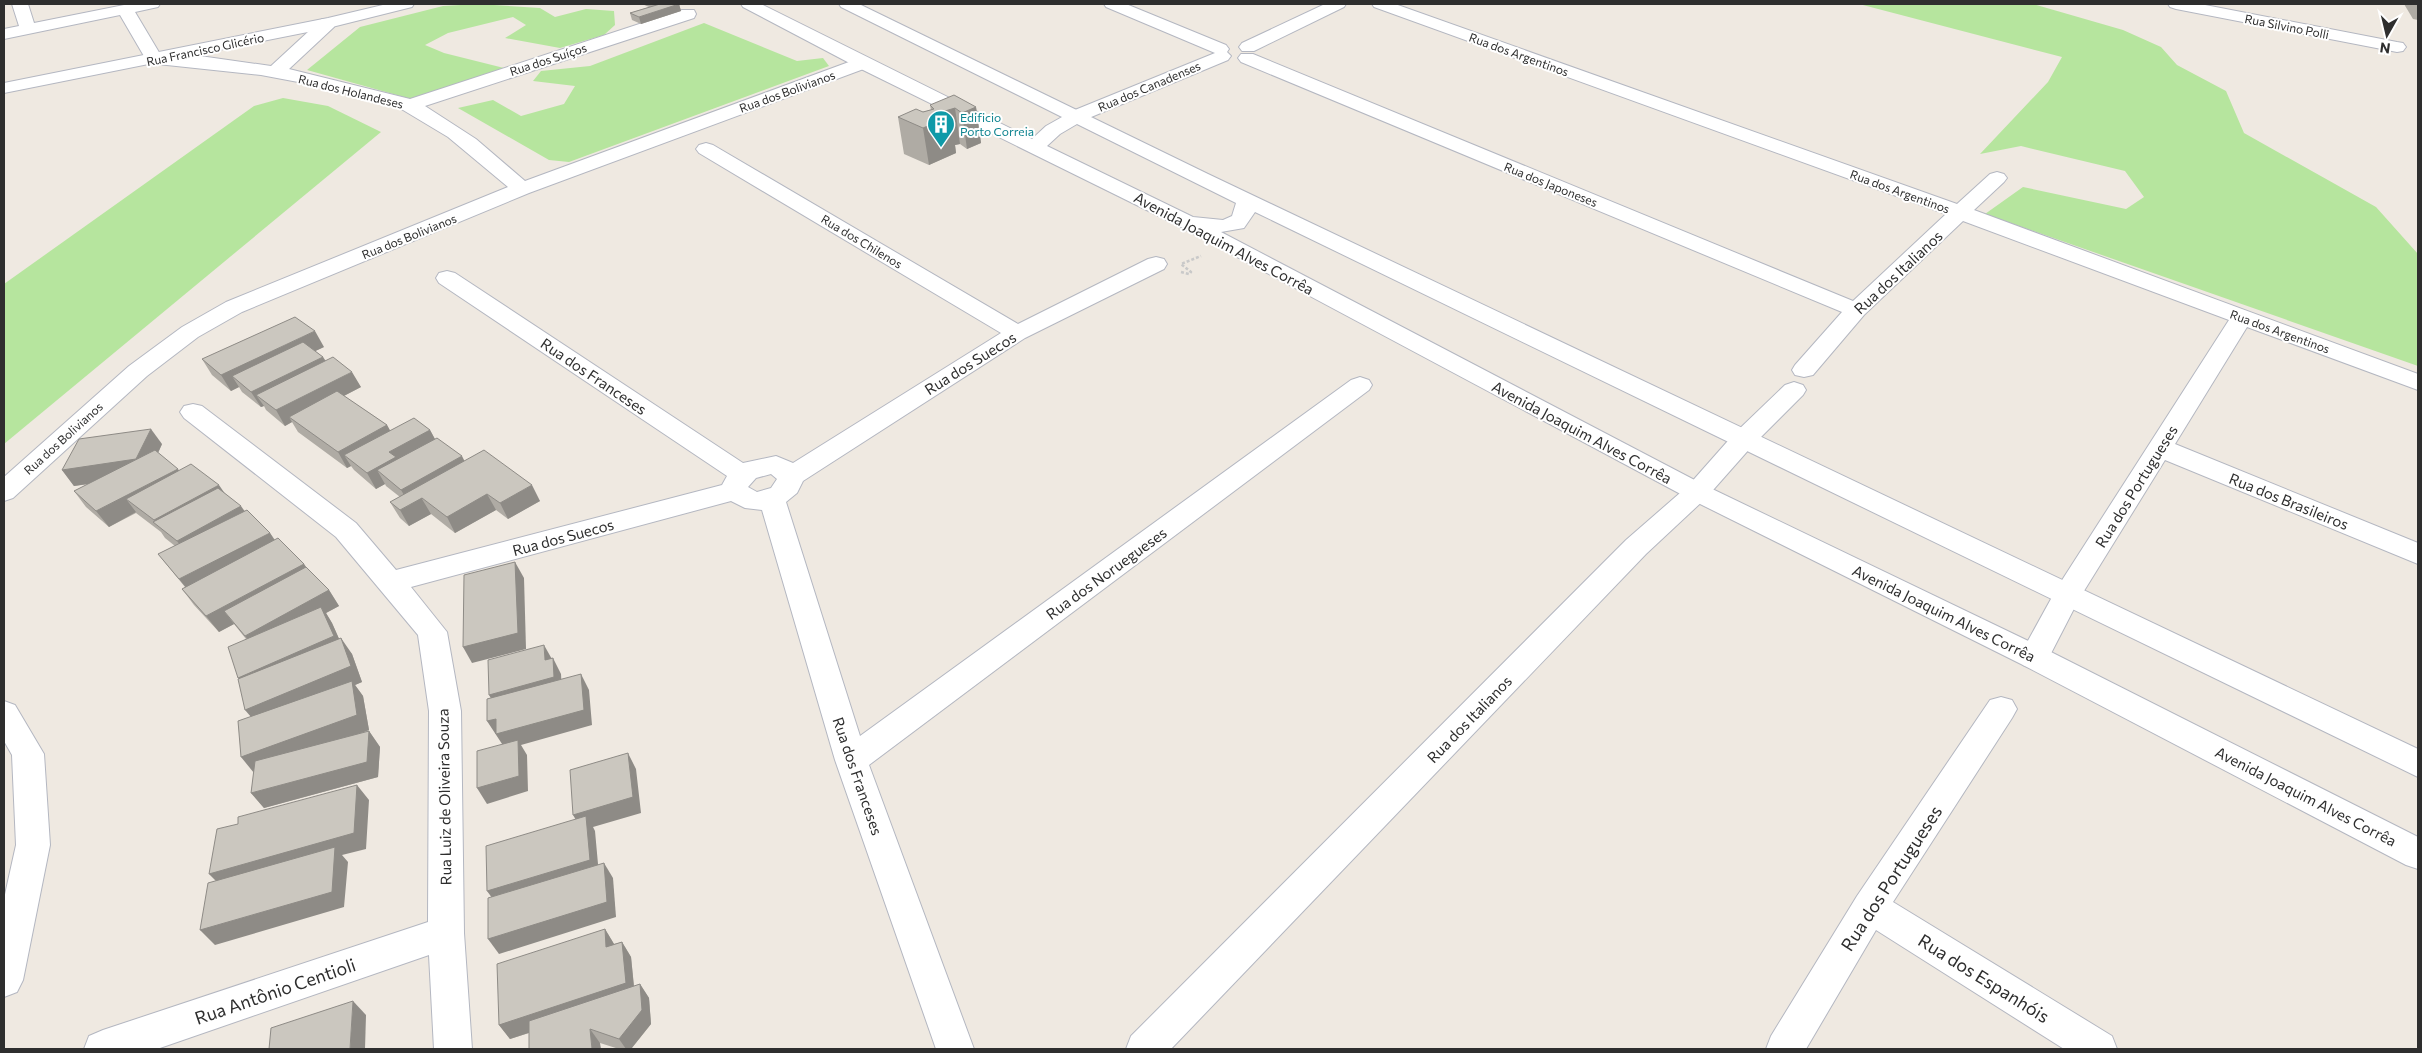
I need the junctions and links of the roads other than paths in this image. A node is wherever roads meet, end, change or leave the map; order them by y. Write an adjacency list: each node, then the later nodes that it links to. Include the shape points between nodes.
1 (20, 4): 13 (street)
2 (152, 4): 10 (street)
3 (406, 4): 12 (street, Rua Francisco Glicério)
4 (749, 4): 19 (street, Avenida Joaquim Alves Corrêa)
5 (847, 4): 23 (street)
6 (1112, 4): 17 (street)
7 (1338, 4): 16 (street)
8 (1380, 4): 29 (street, Rua dos Argentinos)
9 (2176, 4): 15 (street, Rua Silvino Polli)
10 (125, 10): 13 (street); 18 (street)
11 (688, 14): 22 (street, Rua dos Suíços)
12 (328, 24): 18 (street, Rua Francisco Glicério); 20 (street)
13 (28, 29): 14 (street)
14 (4, 34)
15 (2398, 47)
16 (1247, 52): 17 (street, via 1230,59); 33 (street, Rua dos Japoneses)
17 (1221, 53): 23 (street, Rua dos Canadenses)
18 (154, 60): 20 (street, Rua dos Holandeses, via 206,61); 21 (street, Rua Francisco Glicério)
19 (863, 63): 24 (street, Avenida Joaquim Alves Corrêa); 27 (street, Rua dos Bolivianos)
20 (275, 72): 22 (street, Rua dos Holandeses)
21 (4, 89)
22 (409, 105): 27 (street, Rua dos Holandeses, via 482,151)
23 (1077, 116): 24 (street, Rua dos Canadenses, via 1053,130); 28 (street)
24 (1035, 146): 30 (street, Avenida Joaquim Alves Corrêa)
25 (706, 149): 35 (street, Rua dos Chilenos)
26 (1997, 178): 29 (street, Rua dos Italianos)
27 (522, 189): 43 (street, Rua dos Bolivianos, via 295,281 190,332 138,371)
28 (1247, 200): 30 (street, via 1246,215 1241,222 1229,226); 39 (street)
29 (1962, 213): 33 (street, Rua dos Italianos); 34 (street, Rua dos Argentinos)
30 (1186, 222): 44 (street, Avenida Joaquim Alves Corrêa)
31 (1156, 264): 35 (street, Rua dos Suecos)
32 (447, 278): 41 (street, Rua dos Franceses)
33 (1856, 310): 39 (street, Rua dos Italianos, via 1799,380)
34 (2242, 317): 36 (street, Rua dos Argentinos); 40 (street, Rua dos Portugueses)
35 (1017, 333): 42 (street, Rua dos Suecos)
36 (2418, 382)
37 (1360, 385): 51 (street, Rua dos Noruegueses)
38 (193, 412): 46 (street, Rua Luiz de Oliveira Souza, via 346,530)
39 (1743, 440): 44 (street, Rua dos Italianos); 47 (street)
40 (2160, 448): 45 (street, Rua dos Brasileiros); 47 (street, Rua dos Portugueses)
41 (739, 483): 42 (street, Rua dos Suecos, via 758,466 776,465 789,471); 46 (street, Rua dos Suecos)
42 (782, 488): 51 (street, Rua dos Franceses)
43 (4, 492)
44 (1696, 492): 48 (street, Avenida Joaquim Alves Corrêa); 60 (street, Rua dos Italianos, via 1636,547)
45 (2418, 554)
46 (390, 582): 55 (street, Rua Luiz de Oliveira Souza, via 432,632 445,711)
47 (2067, 595): 48 (street, Rua dos Portugueses); 52 (street)
48 (2034, 656): 53 (street, Avenida Joaquim Alves Corrêa)
49 (2001, 708): 54 (street, Rua dos Portugueses)
50 (4, 714): 56 (street, via 28,754 33,845)
51 (851, 760): 59 (street, Rua dos Franceses)
52 (2418, 764)
53 (2418, 854)
54 (1870, 907): 61 (street, Rua dos Portugueses); 62 (street, Rua dos Espanhóis)
55 (446, 933): 57 (street, Rua Antônio Centioli); 58 (street, Rua Luiz de Oliveira Souza)
56 (4, 980)
57 (103, 1049)
58 (453, 1049)
59 (955, 1049)
60 (1145, 1049)
61 (1785, 1049)
62 (2098, 1049)

